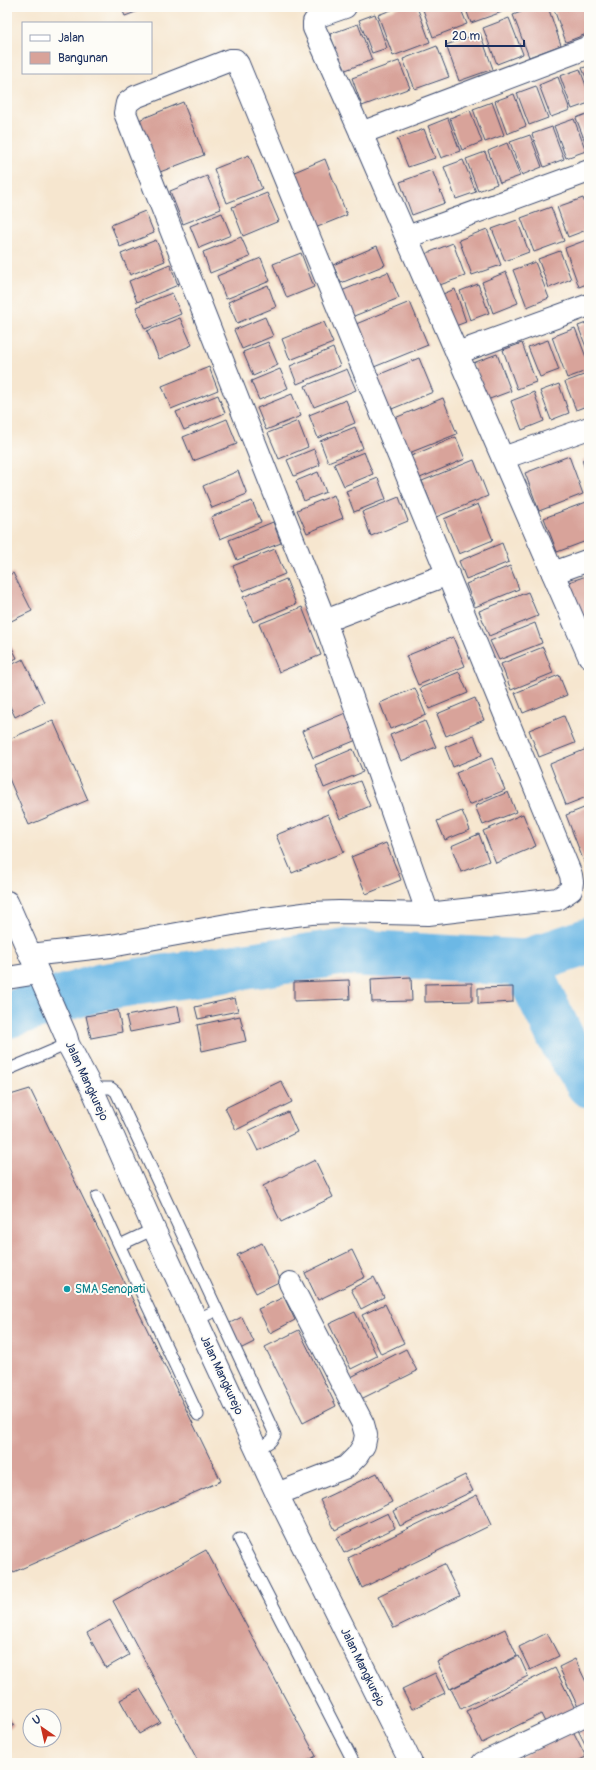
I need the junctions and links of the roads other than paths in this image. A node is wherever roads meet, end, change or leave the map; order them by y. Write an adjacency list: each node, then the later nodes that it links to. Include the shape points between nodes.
1 (345, 7): 3 (street, via 319,16 314,22 314,28)
2 (589, 47): 3 (street)
3 (361, 133): 5 (street)
4 (589, 171): 5 (street)
5 (407, 237): 7 (street)
6 (589, 305): 7 (street)
7 (458, 353): 9 (street)
8 (589, 428): 9 (street)
9 (503, 458): 11 (street)
10 (589, 560): 11 (street)
11 (553, 573): 14 (street)
12 (448, 574): 13 (street); 13 (street, via 238,64 235,60 230,60 135,97 127,103 125,112); 16 (street, via 572,882 571,890 558,898)
13 (325, 621): 16 (street)
14 (589, 656)
15 (7, 902): 17 (street, Jalan Mangkurejo)
16 (428, 914): 17 (street, via 339,912 249,921 111,946)
17 (36, 970): 18 (street); 19 (street, Jalan Mangkurejo)
18 (7, 978)
19 (67, 1040): 20 (lane); 21 (street, Jalan Mangkurejo)
20 (7, 1070)
21 (152, 1196): 23 (street, Jalan Mangkurejo); 26 (lane)
22 (97, 1197): 24 (lane)
23 (154, 1229): 24 (lane); 27 (street, Jalan Mangkurejo)
24 (120, 1245): 28 (lane)
25 (290, 1283): 30 (street, via 363,1424 366,1435 364,1445 346,1467)
26 (217, 1310): 27 (lane); 29 (lane, via 275,1435)
27 (196, 1320): 29 (street, Jalan Mangkurejo)
28 (198, 1415)
29 (257, 1450): 30 (street, Jalan Mangkurejo)
30 (277, 1494): 34 (street, Jalan Mangkurejo)
31 (239, 1539): 33 (lane)
32 (589, 1713): 35 (street)
33 (354, 1763)
34 (411, 1763)
35 (483, 1763)

